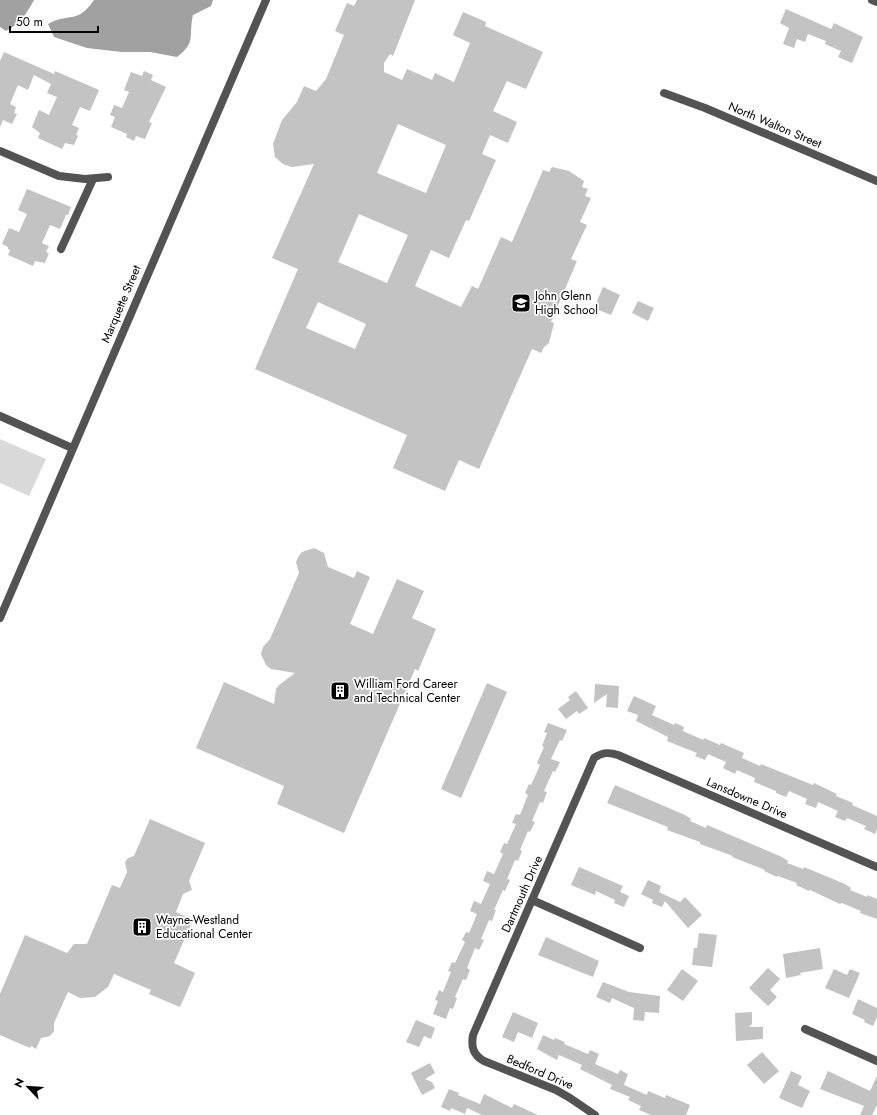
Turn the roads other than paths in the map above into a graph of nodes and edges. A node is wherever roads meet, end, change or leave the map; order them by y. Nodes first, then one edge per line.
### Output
1 (266, 0) edge
2 (872, 0) edge
3 (877, 2) edge
4 (664, 93) dead end
5 (0, 151) edge
6 (108, 178) dead end
7 (93, 179) junction
8 (877, 181) edge
9 (61, 249) dead end
10 (0, 416) edge
11 (72, 448) junction
12 (0, 618) edge
13 (606, 753) joint
14 (877, 867) edge
15 (532, 900) junction
16 (640, 948) dead end
17 (805, 1029) dead end
18 (475, 1053) joint
19 (877, 1061) edge
20 (595, 1115) edge

1 - 11 street, Marquette Street
2 - 3 street
4 - 8 street, North Walton Street
5 - 7 street
6 - 7 street
7 - 9 street
10 - 11 street
11 - 12 street, Marquette Street
13 - 14 street, Lansdowne Drive
13 - 15 street, Dartmouth Drive
15 - 16 street
15 - 18 street, Dartmouth Drive
17 - 19 street
18 - 20 street, Bedford Drive

